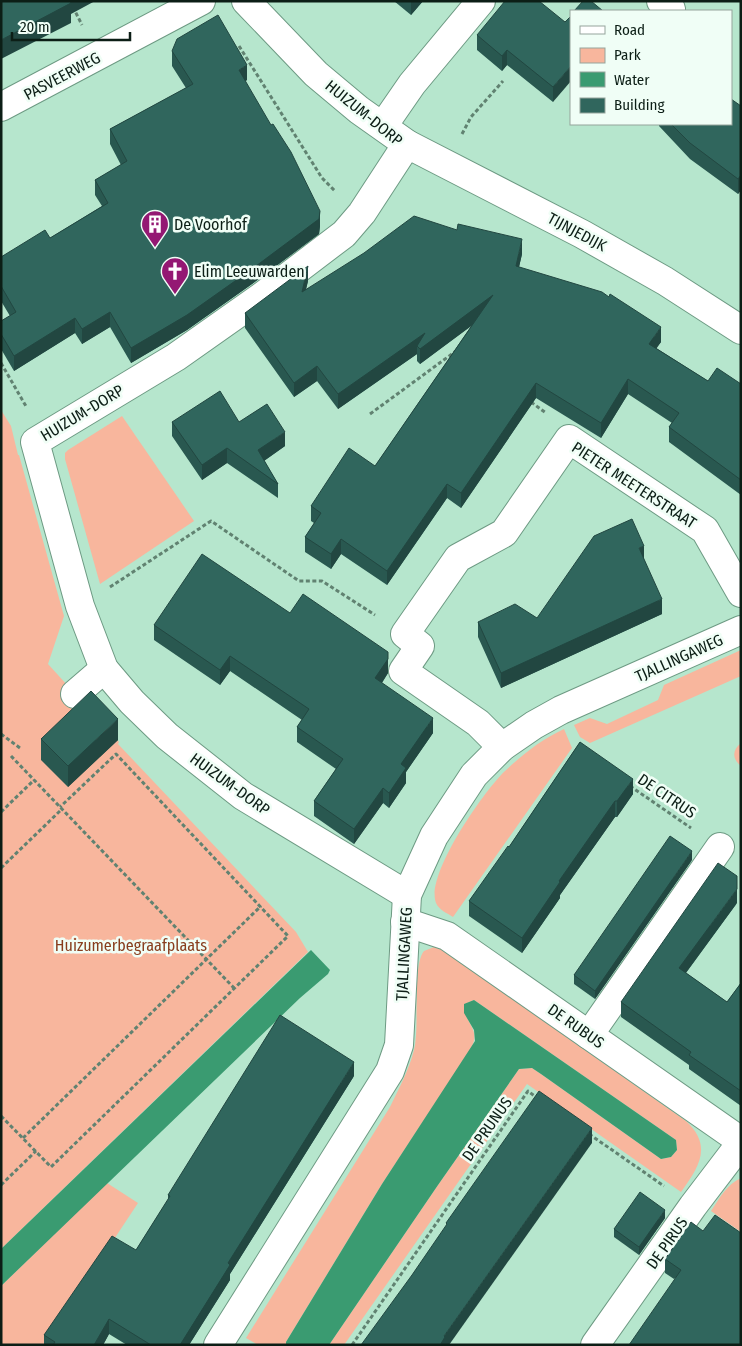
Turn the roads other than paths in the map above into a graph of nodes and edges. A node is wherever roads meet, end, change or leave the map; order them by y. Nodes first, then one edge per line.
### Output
1 (202, 1) edge
2 (246, 1) edge
3 (481, 1) edge
4 (1, 108) edge
5 (383, 126) junction
6 (407, 144) junction
7 (741, 330) edge
8 (741, 593) edge
9 (741, 630) edge
10 (104, 669) junction
11 (75, 694) dead end
12 (502, 747) junction
13 (720, 847) road end
14 (406, 908) junction
15 (589, 1034) junction
16 (741, 1142) edge
17 (598, 1344) edge
18 (218, 1345) edge

1 - 4 street, PASVEERWEG
2 - 5 street, HUIZUM-DORP
3 - 5 street
5 - 6 street, HUIZUM-DORP
6 - 7 street, TIJNJEDIJK
6 - 10 street, HUIZUM-DORP
8 - 12 street, PIETER MEETERSTRAAT
9 - 12 street, TJALLINGAWEG
10 - 11 street
10 - 14 street, HUIZUM-DORP
12 - 14 street, TJALLINGAWEG
13 - 15 street
14 - 15 street, DE RUBUS
14 - 18 street, TJALLINGAWEG
15 - 16 street, DE RUBUS
16 - 17 street, DE PIRUS

